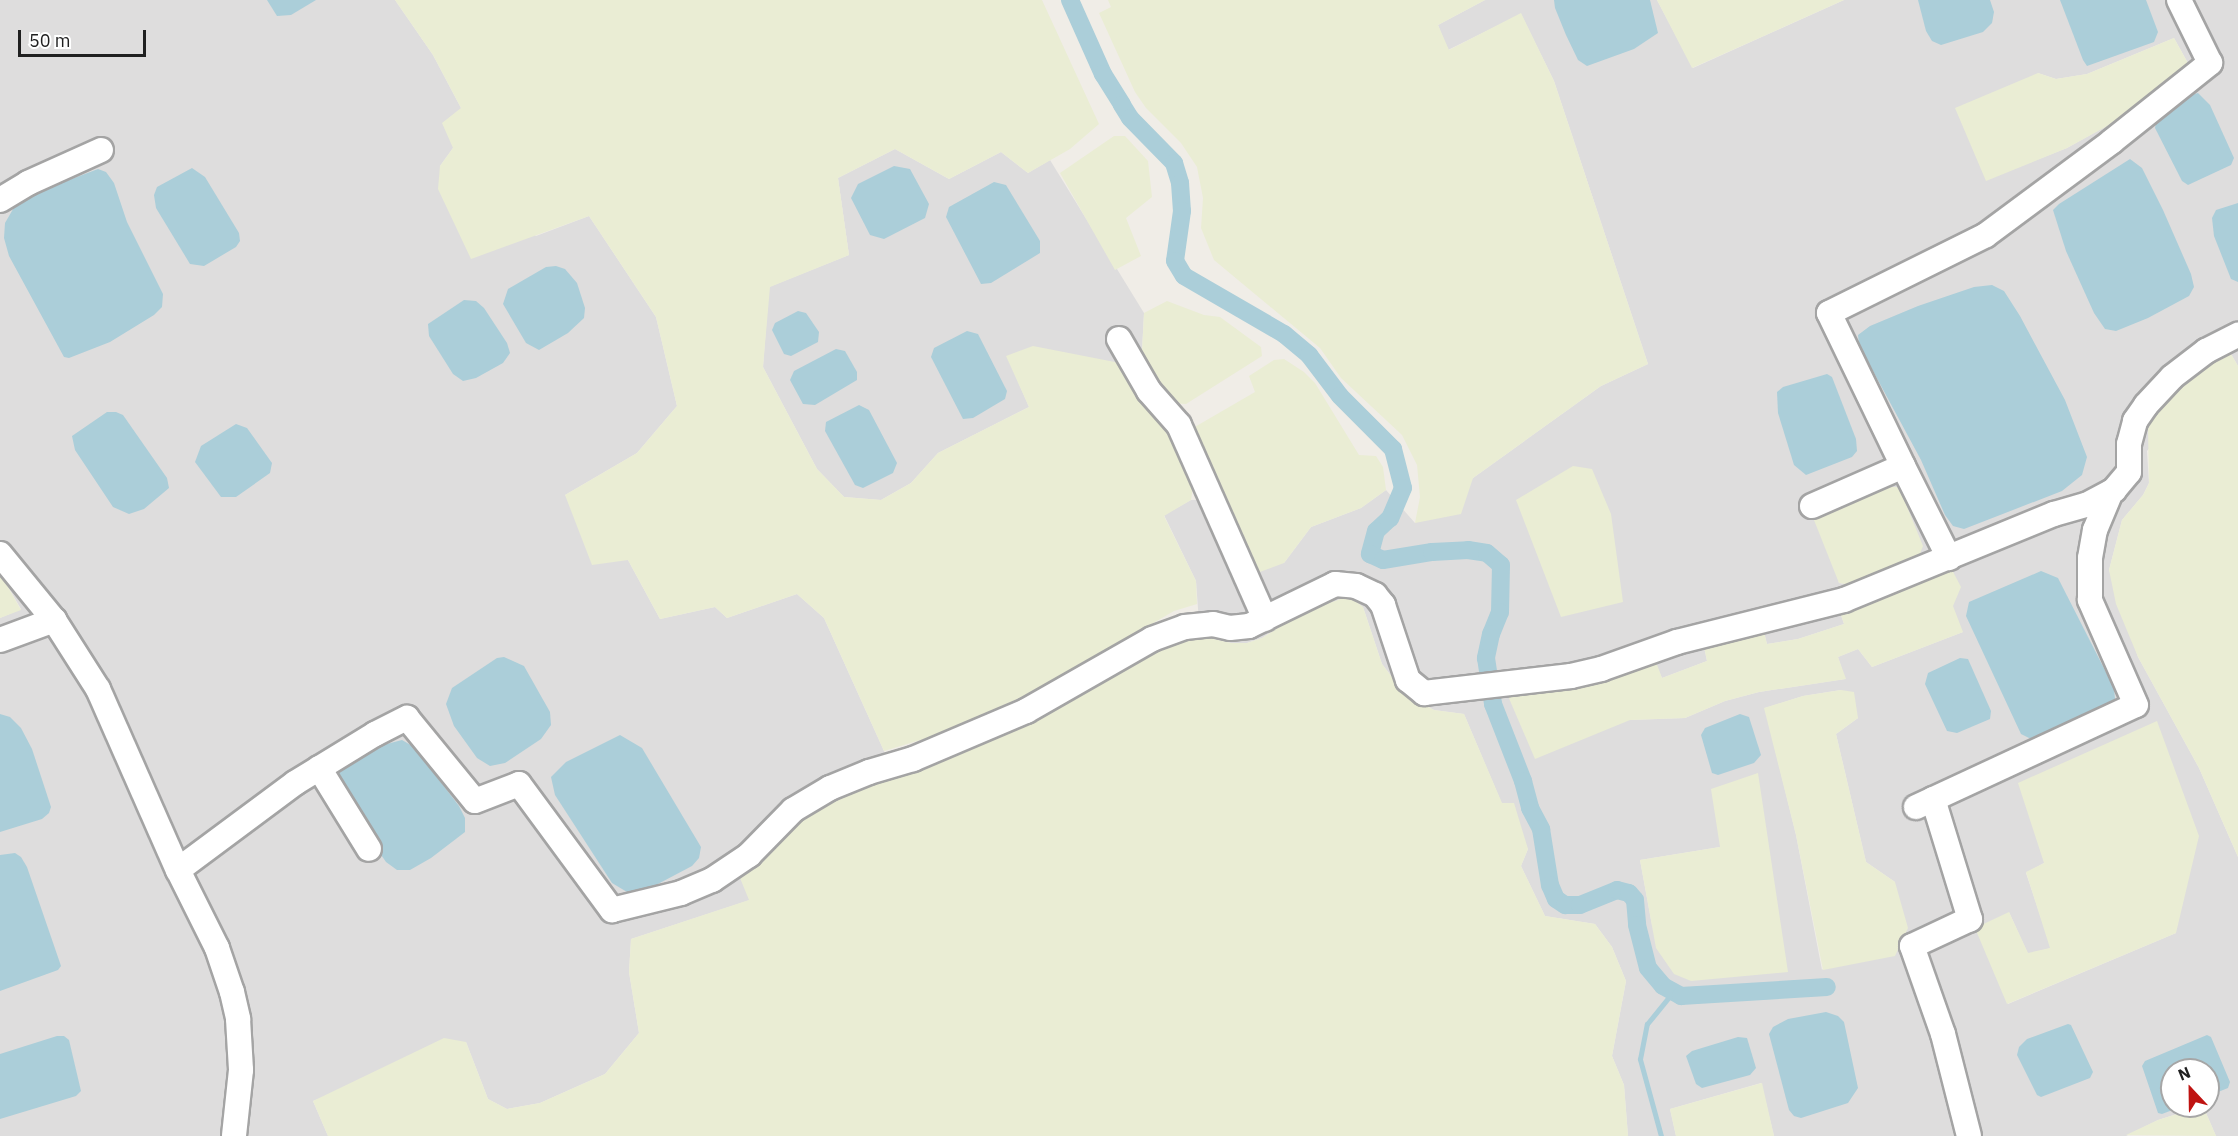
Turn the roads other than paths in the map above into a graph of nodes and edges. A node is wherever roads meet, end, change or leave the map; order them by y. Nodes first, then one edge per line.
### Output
1 (2179, 0) edge
2 (101, 150) dead end
3 (0, 200) edge
4 (2238, 335) edge
5 (1119, 339) dead end
6 (1903, 466) junction
7 (2111, 492) junction
8 (1812, 506) dead end
9 (0, 554) edge
10 (1949, 558) junction
11 (1265, 619) junction
12 (54, 620) junction
13 (0, 640) edge
14 (319, 768) junction
15 (369, 849) dead end
16 (178, 870) junction
17 (234, 1136) edge
18 (1970, 1136) edge

1 - 6 street
2 - 3 street
4 - 7 street
5 - 11 street
6 - 8 street
6 - 10 street
7 - 10 street
7 - 18 street
9 - 12 street
10 - 11 street
11 - 14 street
12 - 13 street
12 - 16 street
14 - 15 street
14 - 16 street
16 - 17 street

